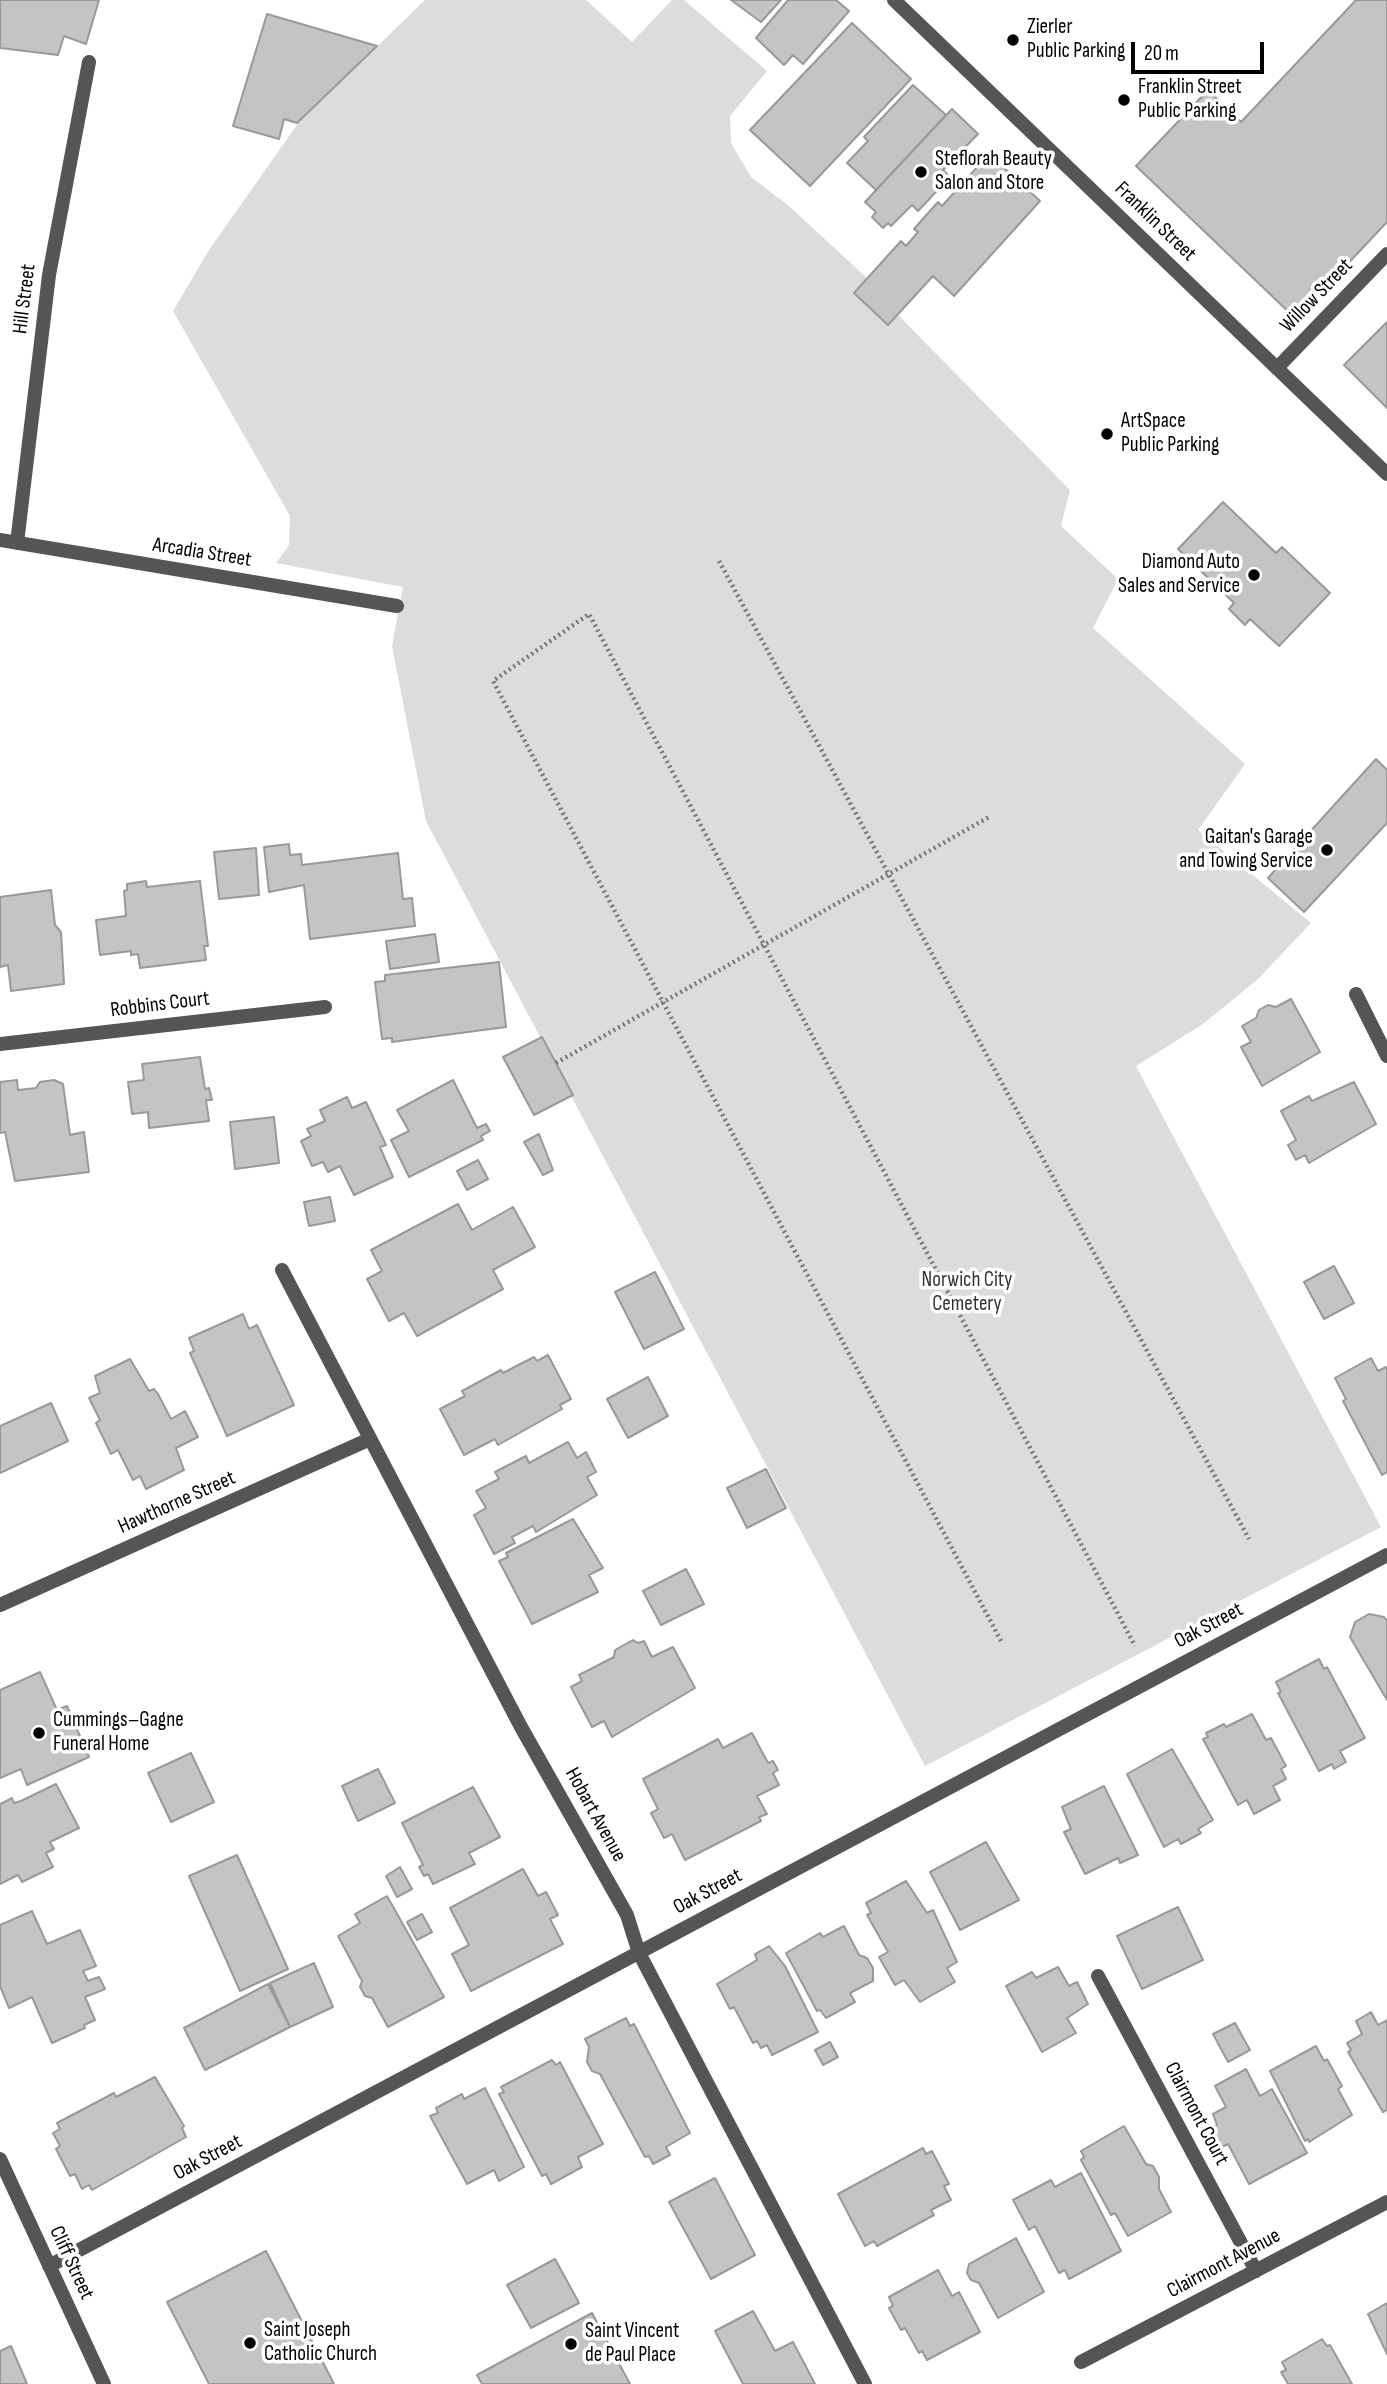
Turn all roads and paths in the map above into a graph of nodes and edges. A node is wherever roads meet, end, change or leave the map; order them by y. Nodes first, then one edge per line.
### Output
1 (894, 0) edge
2 (89, 62) dead end
3 (1387, 254) edge
4 (1277, 368) junction
5 (1387, 474) edge
6 (0, 540) edge
7 (17, 543) junction
8 (719, 561) dead end
9 (397, 606) dead end
10 (989, 817) dead end
11 (888, 874) junction
12 (764, 944) junction
13 (1356, 994) dead end
14 (664, 1002) junction
15 (325, 1007) dead end
16 (0, 1044) edge
17 (1387, 1056) edge
18 (556, 1063) dead end
19 (282, 1270) dead end
20 (370, 1438) junction
21 (1249, 1539) dead end
22 (1387, 1555) edge
23 (0, 1605) edge
24 (1001, 1641) dead end
25 (1135, 1646) dead end
26 (639, 1953) junction
27 (1098, 1976) dead end
28 (0, 2159) edge
29 (1387, 2202) edge
30 (49, 2266) junction
31 (1255, 2271) junction
32 (1081, 2362) dead end
33 (104, 2384) edge
34 (865, 2384) edge

1 - 4 street, Franklin Street
2 - 7 street, Hill Street
3 - 4 street, Willow Street
4 - 5 street, Franklin Street
6 - 7 street, Arcadia Street
7 - 9 street, Arcadia Street
8 - 11 path
10 - 11 path
11 - 12 path
11 - 21 path
12 - 14 path
12 - 14 path
12 - 25 path
13 - 17 street
14 - 18 path
14 - 24 path
15 - 16 street, Robbins Court
19 - 20 street, Hobart Avenue
20 - 23 street, Hawthorne Street
20 - 26 street, Hobart Avenue
22 - 26 street, Oak Street
26 - 30 street, Oak Street
26 - 34 street, Hobart Avenue
27 - 31 street, Clairmont Court
28 - 30 street, Cliff Street
29 - 31 street, Clairmont Avenue
30 - 33 street, Cliff Street
31 - 32 street, Clairmont Avenue

